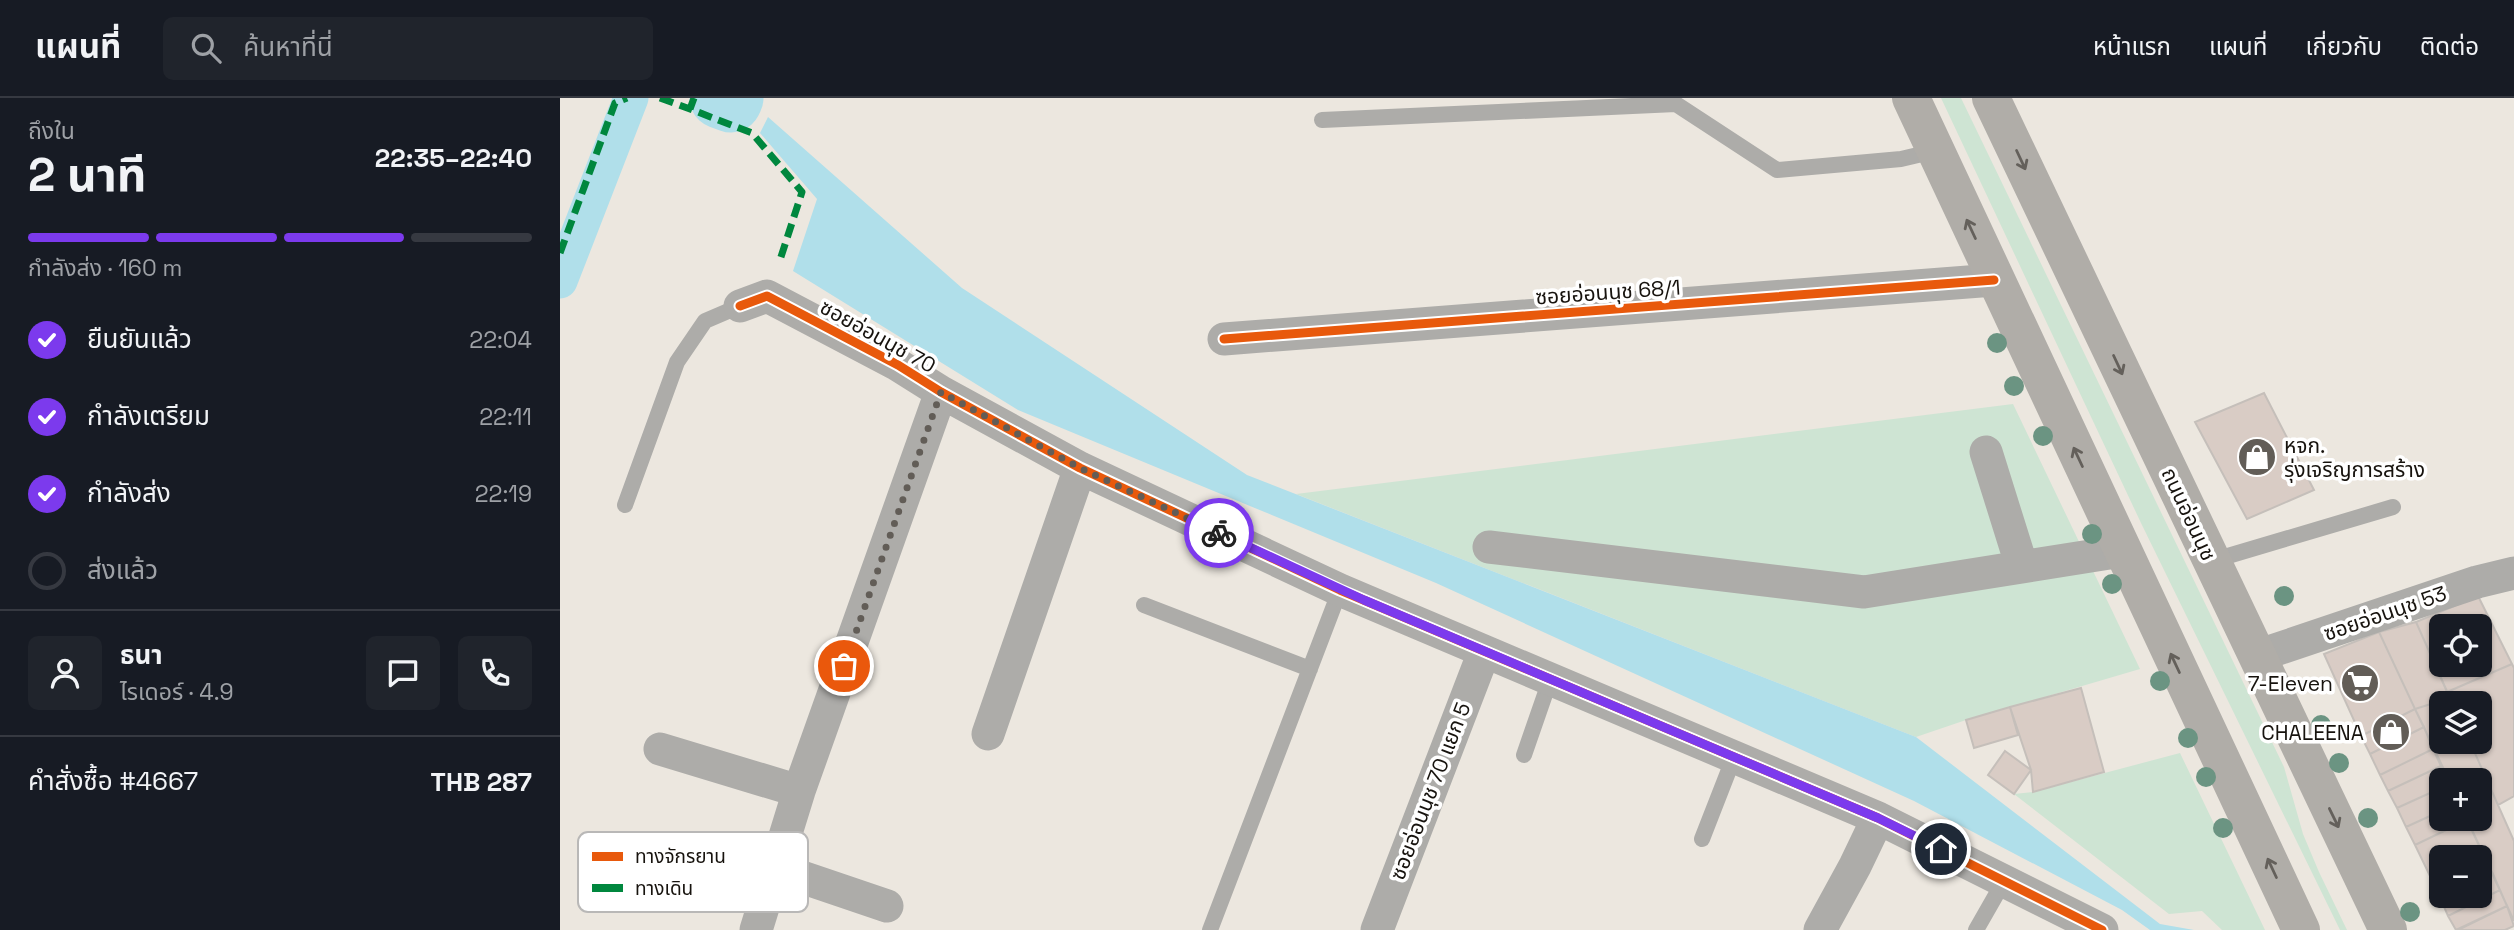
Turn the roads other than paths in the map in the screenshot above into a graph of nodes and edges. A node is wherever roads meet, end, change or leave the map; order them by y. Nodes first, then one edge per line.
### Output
1 (1911, 98) edge
2 (1992, 98) edge
3 (1322, 120) dead end
4 (1935, 151) junction
5 (1994, 280) junction
6 (740, 306) joint
7 (1224, 339) dead end
8 (941, 392) junction
9 (1986, 452) dead end
10 (1080, 468) junction
11 (625, 505) dead end
12 (2393, 507) dead end
13 (1489, 547) dead end
14 (2122, 551) junction
15 (2211, 561) junction
16 (2022, 567) junction
17 (2514, 573) edge
18 (1340, 590) junction
19 (1143, 605) dead end
20 (1484, 652) junction
21 (2257, 656) junction
22 (1310, 669) junction
23 (1550, 680) junction
24 (988, 734) dead end
25 (660, 749) dead end
26 (1524, 755) dead end
27 (1734, 757) junction
28 (799, 791) junction
29 (1878, 818) junction
30 (786, 832) edge
31 (1702, 839) dead end
32 (808, 879) edge
33 (2004, 881) junction
34 (887, 906) dead end
35 (762, 912) edge
36 (2097, 929) edge
37 (756, 930) edge
38 (1210, 930) edge
39 (1377, 930) edge
40 (1820, 930) edge
41 (1976, 930) edge
42 (2301, 930) edge
43 (2388, 930) edge

1 - 4 main road
2 -> 15 main road, ถนนอ่อนนุช
3 - 4 lane
5 -> 4 main road
5 - 7 street, ซอยอ่อนนุช 68/1
14 -> 5 main road
6 - 8 street, ซอยอ่อนนุช 70
6 - 11 lane
8 - 10 street, ซอยอ่อนนุช 70
8 - 28 street
9 - 16 street
10 - 18 street, ซอยอ่อนนุช 70
10 - 24 street
12 - 15 lane
13 - 16 street
14 - 16 street
42 -> 14 main road
15 - 21 main road, ถนนอ่อนนุช
17 - 21 street, ซอยอ่อนนุช 53
18 - 20 street, ซอยอ่อนนุช 70
18 - 22 lane
19 - 22 lane
20 - 23 street, ซอยอ่อนนุช 70
20 - 39 street, ซอยอ่อนนุช 70 แยก 5
21 -> 43 main road, ถนนอ่อนนุช
22 - 38 lane
23 - 26 lane
23 - 27 street, ซอยอ่อนนุช 70
25 - 28 street
27 - 29 street, ซอยอ่อนนุช 70
27 - 31 lane
28 - 30 street
29 - 33 street, ซอยอ่อนนุช 70
29 - 40 street
32 - 34 street
33 - 36 street, ซอยอ่อนนุช 70
33 - 41 lane
35 - 37 street

